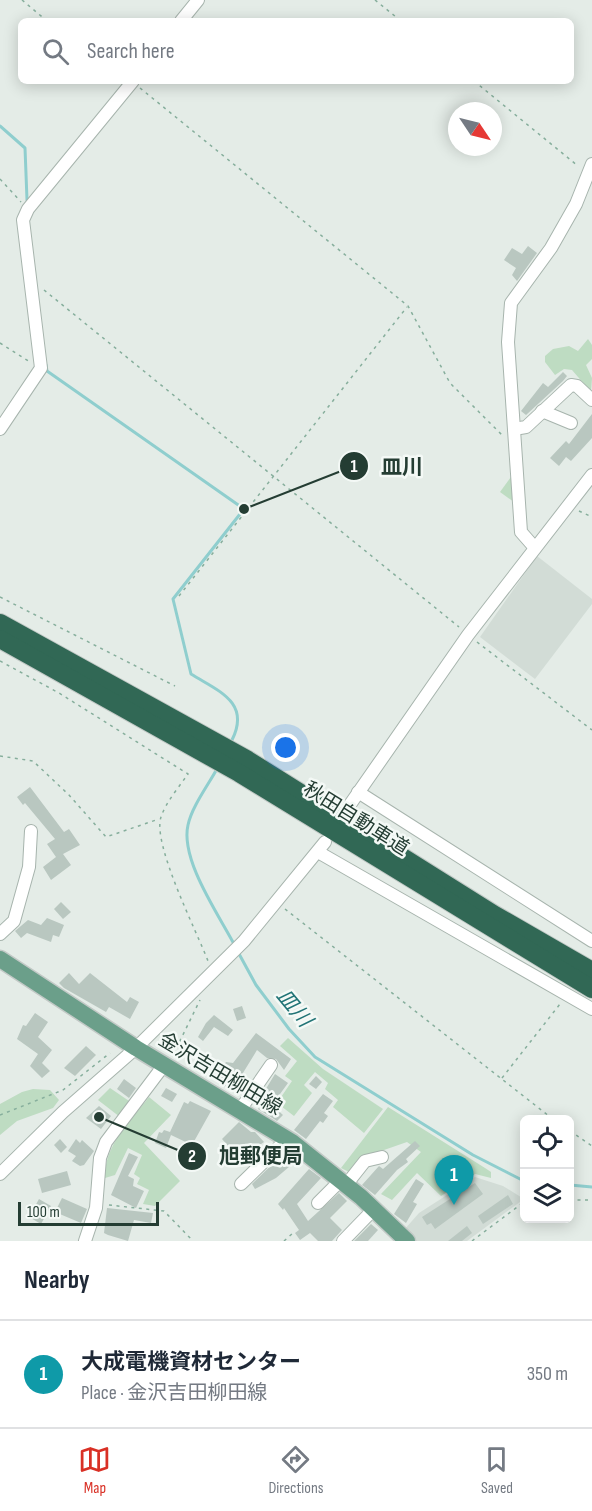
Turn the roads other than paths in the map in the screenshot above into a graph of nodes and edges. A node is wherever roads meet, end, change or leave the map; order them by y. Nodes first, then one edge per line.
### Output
1 (198, 0) edge
2 (183, 18) edge
3 (131, 84) edge
4 (590, 169) edge
5 (592, 400) edge
6 (542, 411) junction
7 (571, 423) dead end
8 (0, 429) edge
9 (514, 434) junction
10 (592, 475) edge
11 (535, 548) junction
12 (0, 623) edge
13 (0, 639) edge
14 (358, 792) junction
15 (349, 806) dead end
16 (31, 831) dead end
17 (0, 934) edge
18 (592, 941) edge
19 (0, 959) edge
20 (592, 971) edge
21 (592, 989) edge
22 (592, 1009) edge
23 (136, 1048) junction
24 (166, 1065) junction
25 (271, 1065) dead end
26 (240, 1110) junction
27 (287, 1139) junction
28 (382, 1157) dead end
29 (0, 1174) edge
30 (344, 1182) junction
31 (241, 1184) dead end
32 (318, 1203) dead end
33 (374, 1209) junction
34 (85, 1241) edge
35 (343, 1241) edge
36 (407, 1241) edge

1 - 2 street
3 - 8 street
4 - 9 street
5 - 6 street
6 - 7 street
6 - 9 street
9 - 11 street
10 - 11 street
11 - 14 street
12 - 20 highway, 秋田自動車道
13 - 21 highway, 秋田自動車道
14 - 15 street
14 - 18 street
16 - 17 street
19 - 23 main road, 金沢吉田柳田線
22 - 23 street
23 - 24 main road, 金沢吉田柳田線
23 - 29 street
24 - 26 main road, 金沢吉田柳田線
24 - 34 street
25 - 26 street
26 - 27 main road, 金沢吉田柳田線
27 - 30 main road, 金沢吉田柳田線
27 - 31 street
28 - 30 street
30 - 32 street
30 - 33 main road, 金沢吉田柳田線
33 - 35 street
33 - 36 main road, 金沢吉田柳田線

